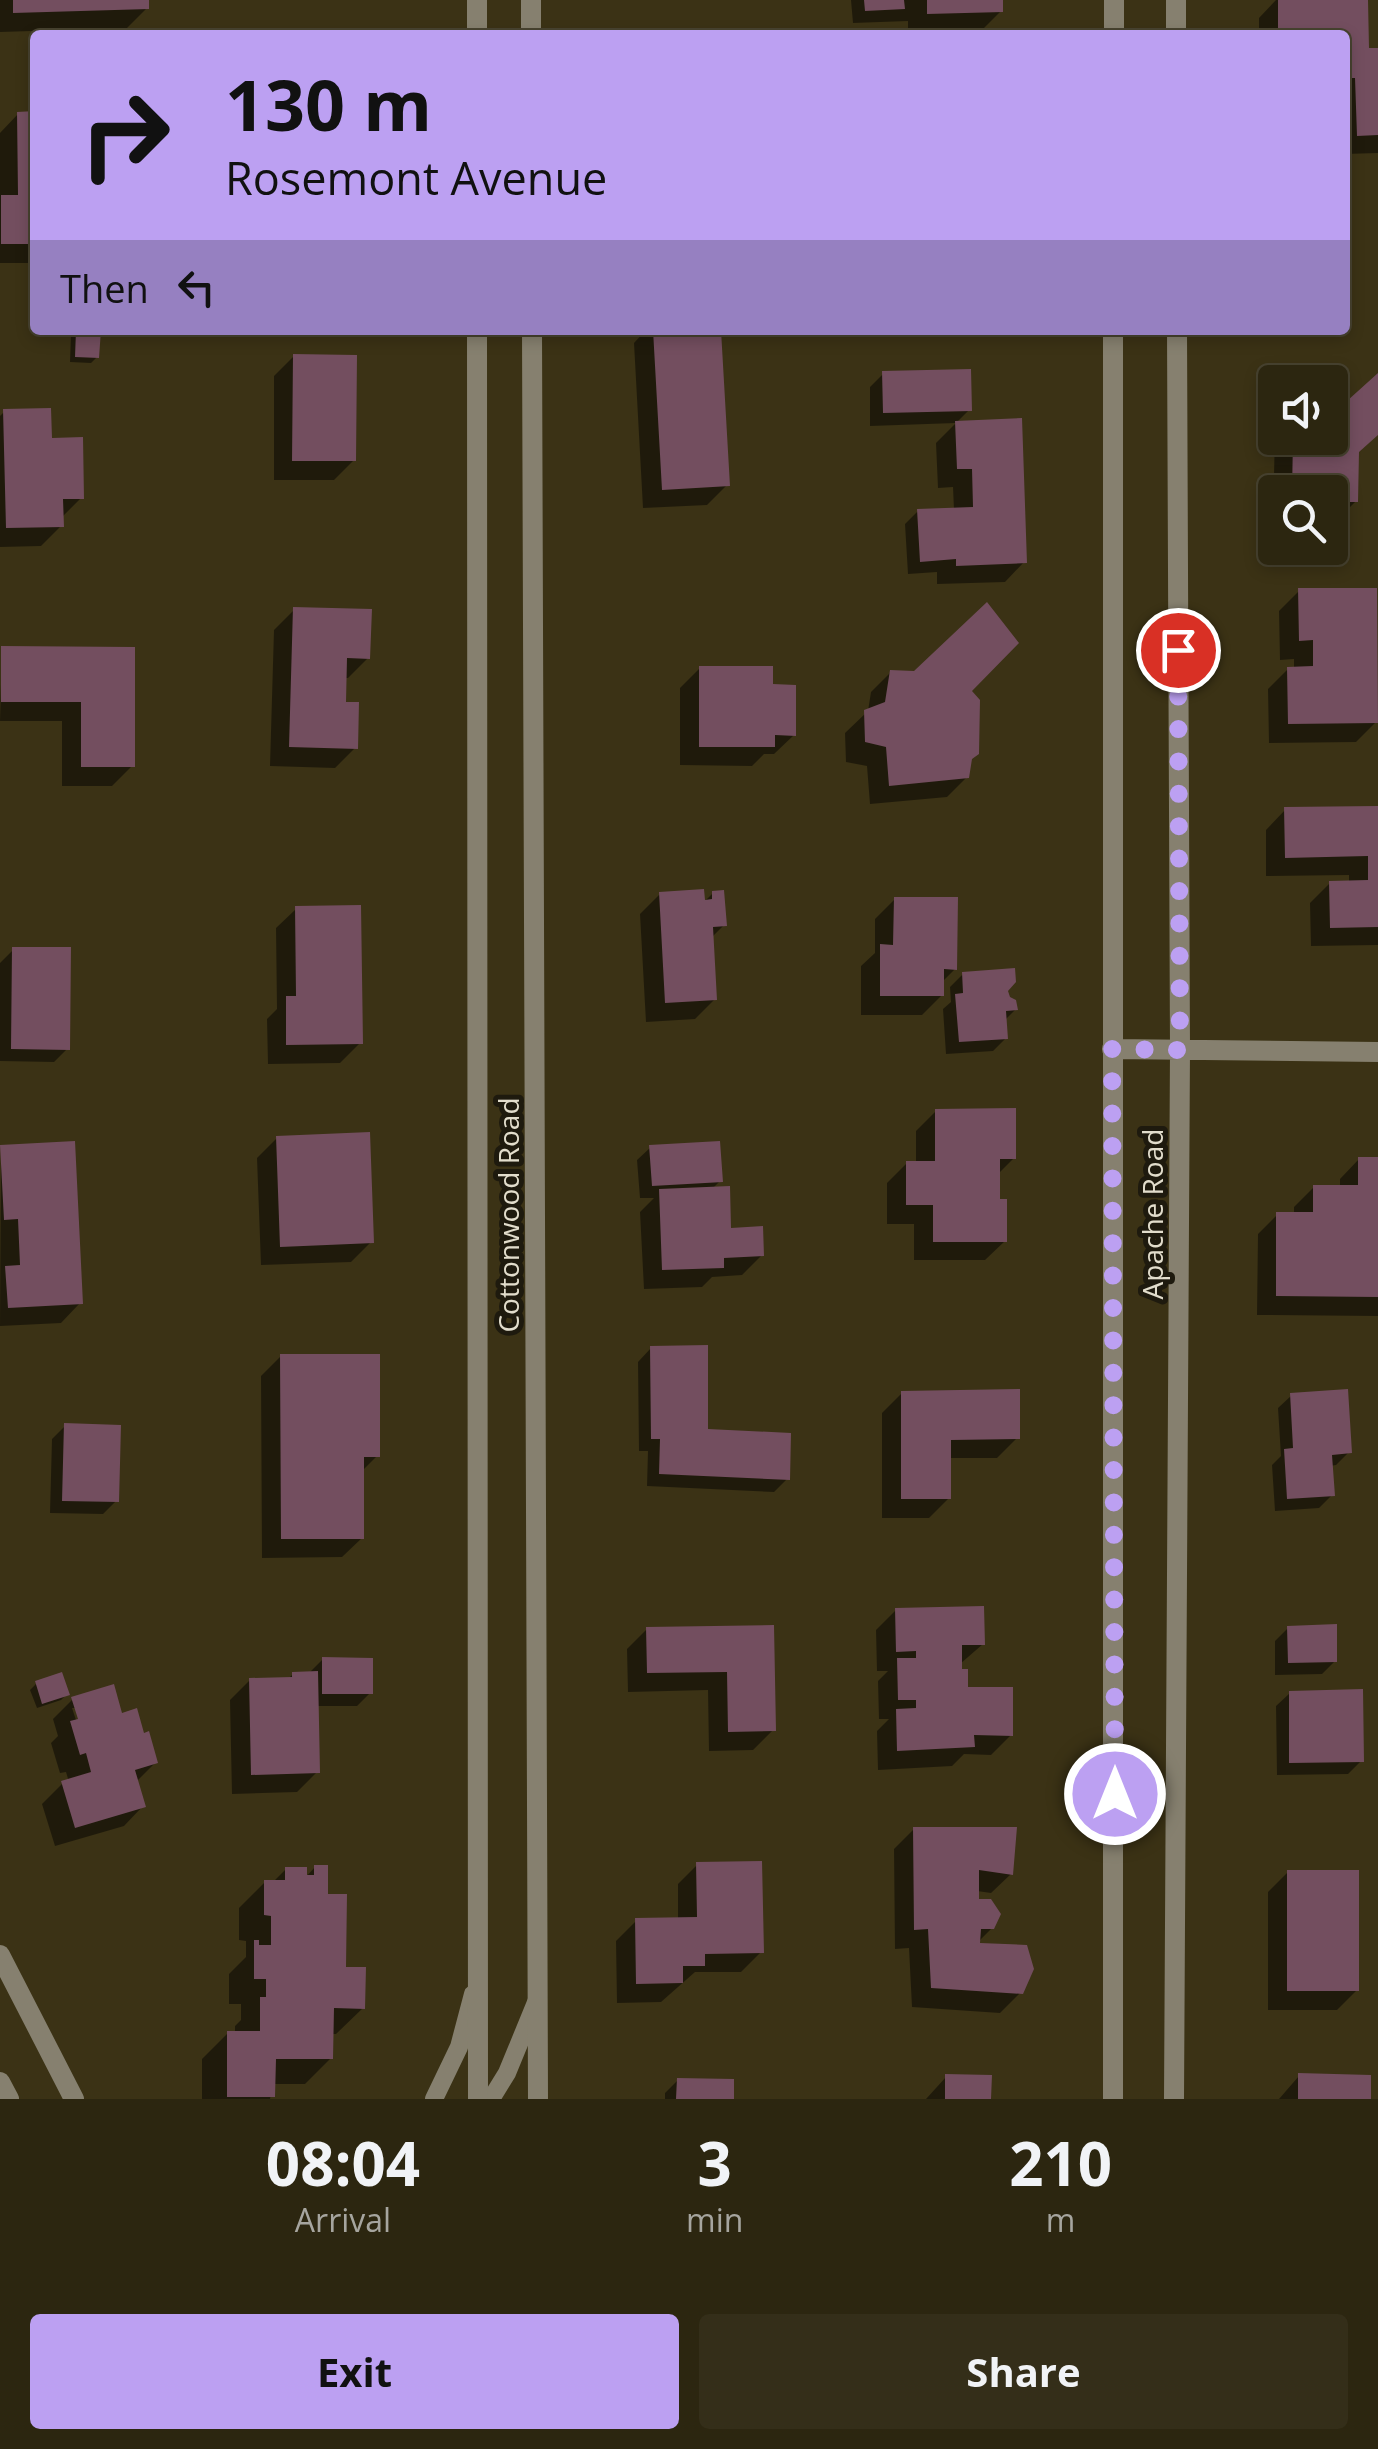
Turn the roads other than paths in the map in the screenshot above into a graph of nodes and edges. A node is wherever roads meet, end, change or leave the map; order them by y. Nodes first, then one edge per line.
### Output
1 (477, 0) edge
2 (531, 0) edge
3 (1114, 0) edge
4 (1176, 0) edge
5 (477, 30) edge
6 (531, 30) edge
7 (1114, 30) edge
8 (1176, 30) edge
9 (477, 335) edge
10 (532, 335) edge
11 (1113, 335) edge
12 (1177, 335) edge
13 (1112, 1049) junction
14 (1180, 1050) junction
15 (1378, 1052) edge
16 (0, 1955) edge
17 (478, 1974) junction
18 (538, 1997) junction
19 (0, 2082) edge
20 (9, 2099) edge
21 (74, 2099) edge
22 (434, 2099) edge
23 (478, 2099) edge
24 (491, 2099) edge
25 (538, 2099) edge
26 (1113, 2099) edge
27 (1174, 2099) edge

1 - 5 street
2 - 6 street
3 - 7 street
4 - 8 street
9 - 17 street, Cottonwood Road
10 - 18 street, Cottonwood Road
11 - 13 street, Apache Road
12 - 14 street, Apache Road
13 - 14 street
13 - 26 street, Apache Road
14 - 15 street
14 - 27 street, Apache Road
16 - 21 street
17 - 22 lane
17 - 23 street, Cottonwood Road
18 - 24 lane
18 - 25 street, Cottonwood Road
19 - 20 street

